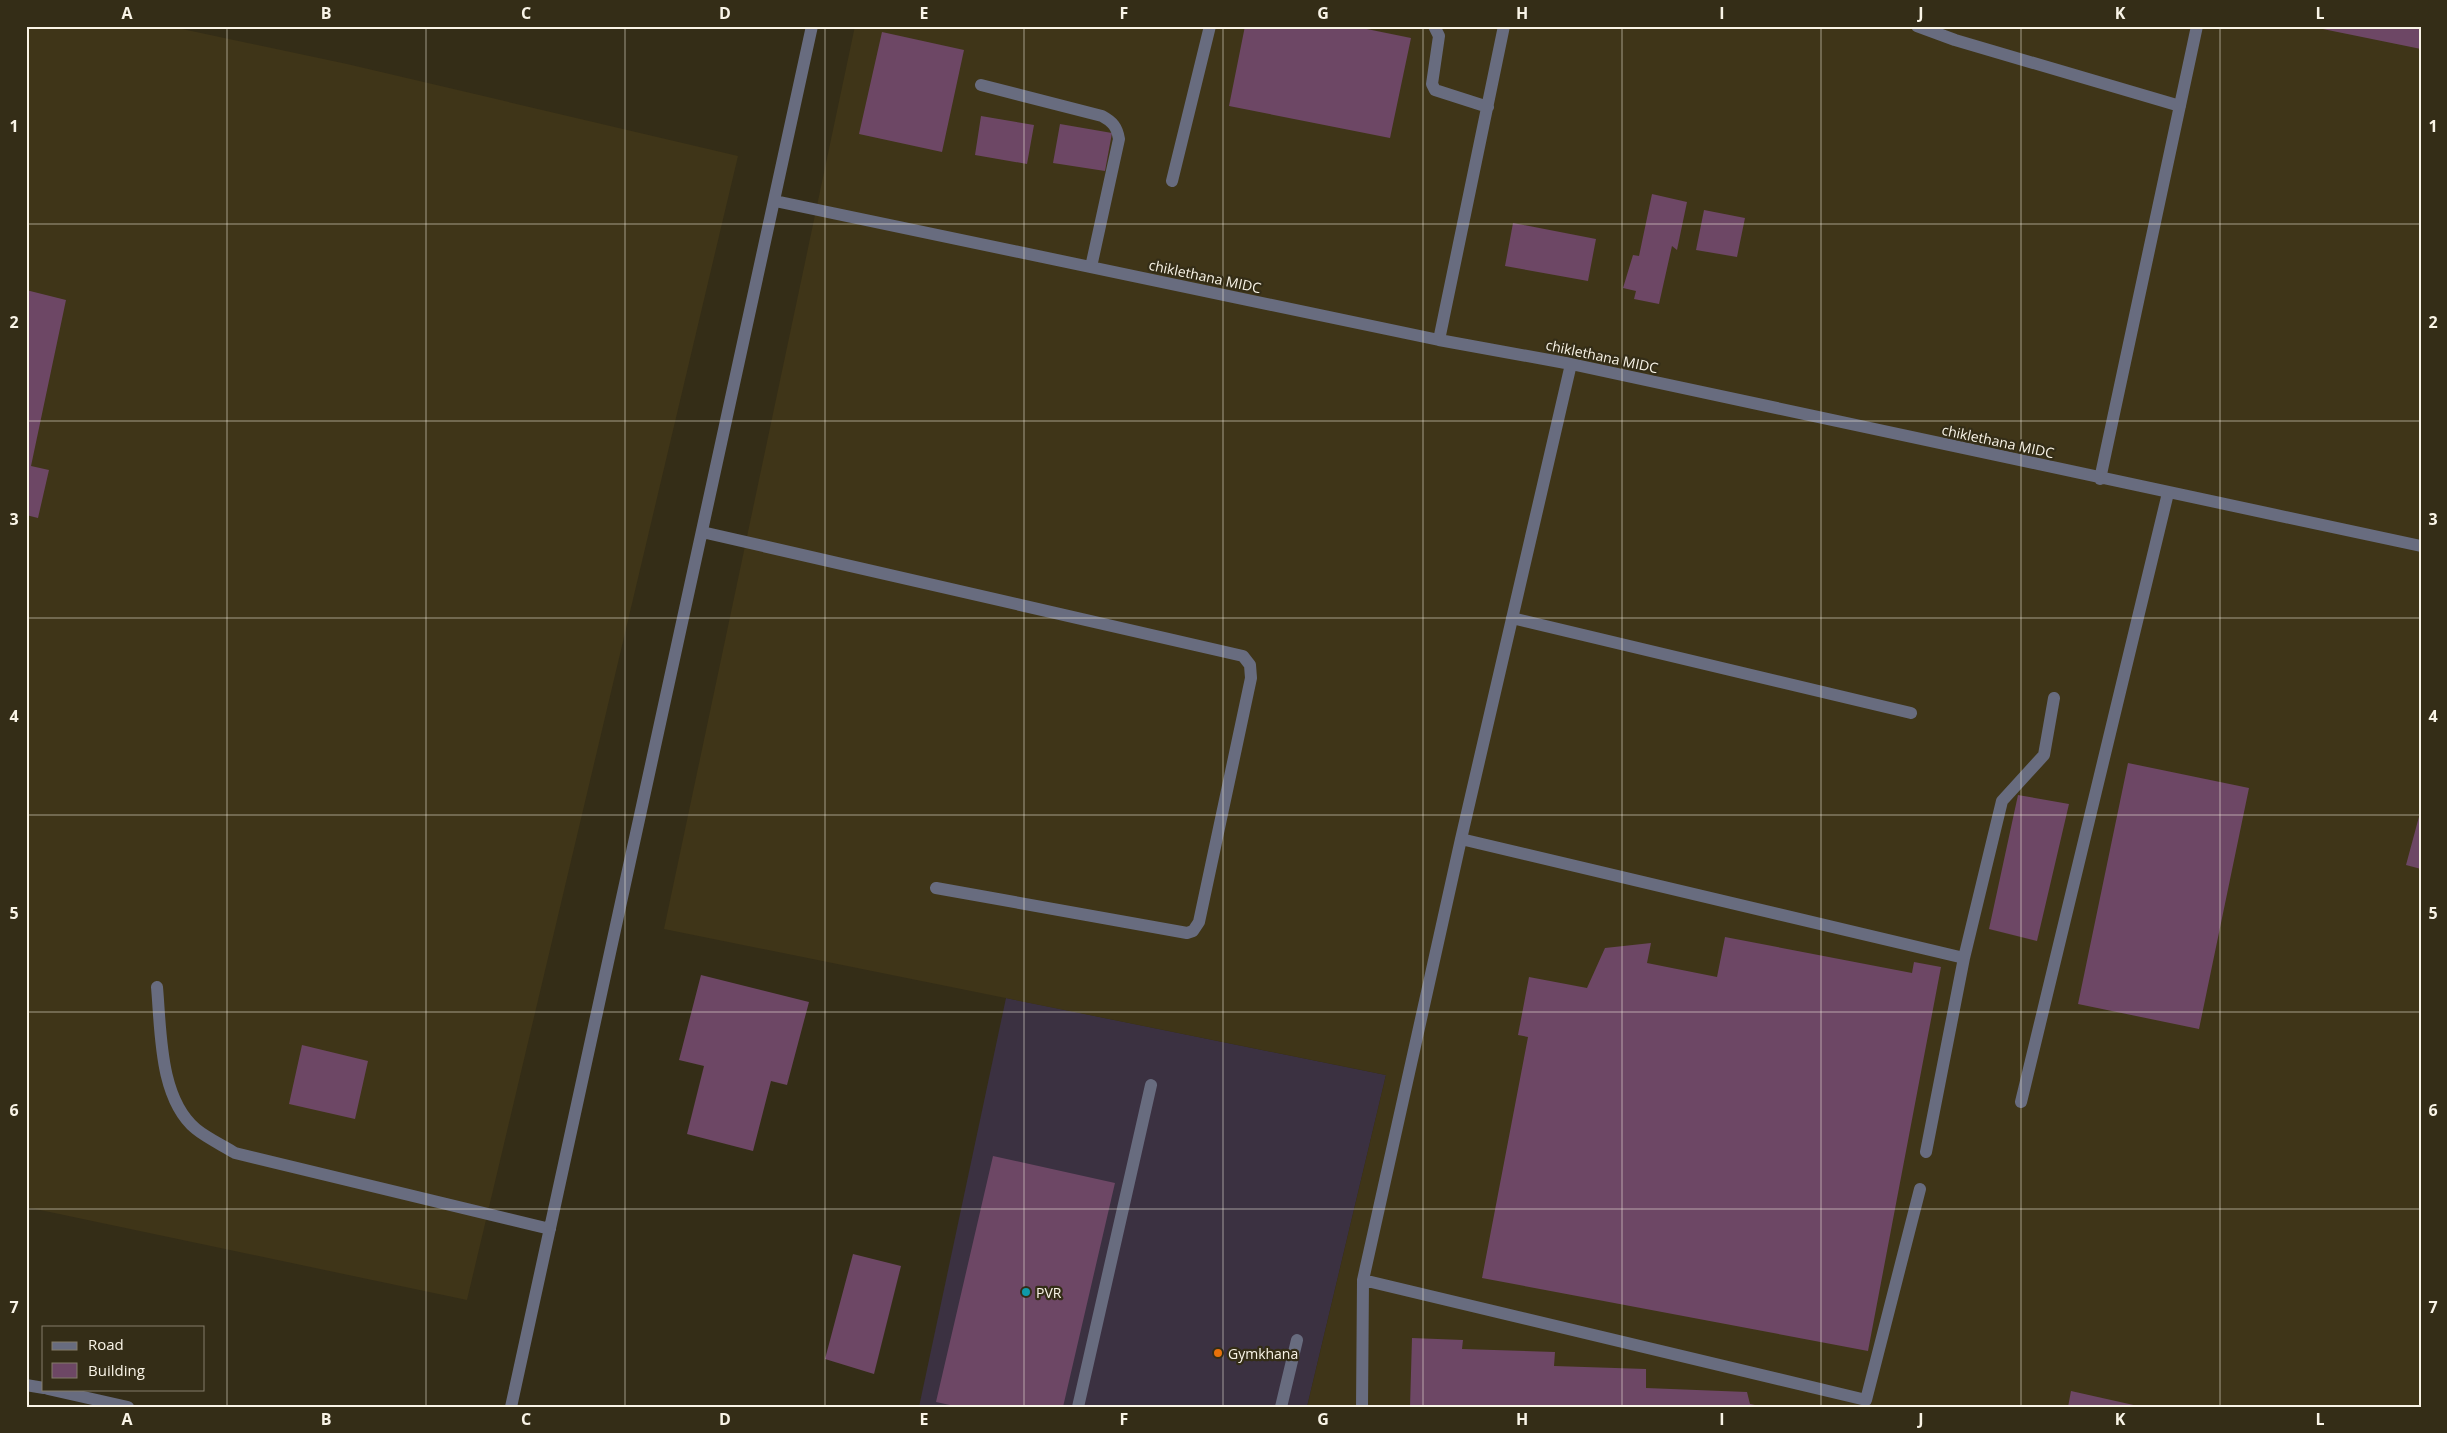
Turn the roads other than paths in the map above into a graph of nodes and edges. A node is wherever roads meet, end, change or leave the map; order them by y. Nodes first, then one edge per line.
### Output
1 (812, 26) edge
2 (1210, 26) edge
3 (1434, 26) edge
4 (1504, 26) edge
5 (1917, 26) edge
6 (2197, 26) edge
7 (981, 85) dead end
8 (2180, 106) junction
9 (1488, 108) junction
10 (1172, 181) dead end
11 (775, 201) junction
12 (1091, 267) junction
13 (1439, 340) junction
14 (1571, 364) junction
15 (2100, 479) junction
16 (2168, 493) junction
17 (702, 532) junction
18 (2421, 546) edge
19 (1512, 618) junction
20 (2054, 698) dead end
21 (1911, 713) dead end
22 (1461, 839) junction
23 (936, 888) dead end
24 (1964, 958) junction
25 (158, 987) dead end
26 (1151, 1085) dead end
27 (2020, 1102) dead end
28 (1926, 1152) dead end
29 (1920, 1189) dead end
30 (550, 1229) junction
31 (1363, 1280) junction
32 (1297, 1340) dead end
33 (26, 1386) edge
34 (42, 1388) edge
35 (52, 1390) edge
36 (1865, 1403) edge
37 (128, 1407) edge
38 (511, 1407) edge
39 (1078, 1407) edge
40 (1281, 1407) edge
41 (1362, 1407) edge

1 - 11 street
2 - 10 street
3 - 9 street
4 - 9 street
5 - 8 street
6 - 8 street
7 - 12 street
8 - 15 street
9 - 13 street
11 - 12 street, chiklethana MIDC
11 - 17 street
12 - 13 street, chiklethana MIDC
13 - 14 street, chiklethana MIDC
14 - 15 street, chiklethana MIDC
14 - 19 street
15 - 16 street, chiklethana MIDC
16 - 18 street, chiklethana MIDC
16 - 27 street
17 - 23 street
17 - 30 street
19 - 21 street
19 - 22 street
20 - 24 street
22 - 24 street
22 - 31 street
24 - 28 street
25 - 30 street
26 - 39 street
29 - 36 street
30 - 38 street
31 - 36 street
31 - 41 street
32 - 40 street
33 - 34 street
35 - 37 street

